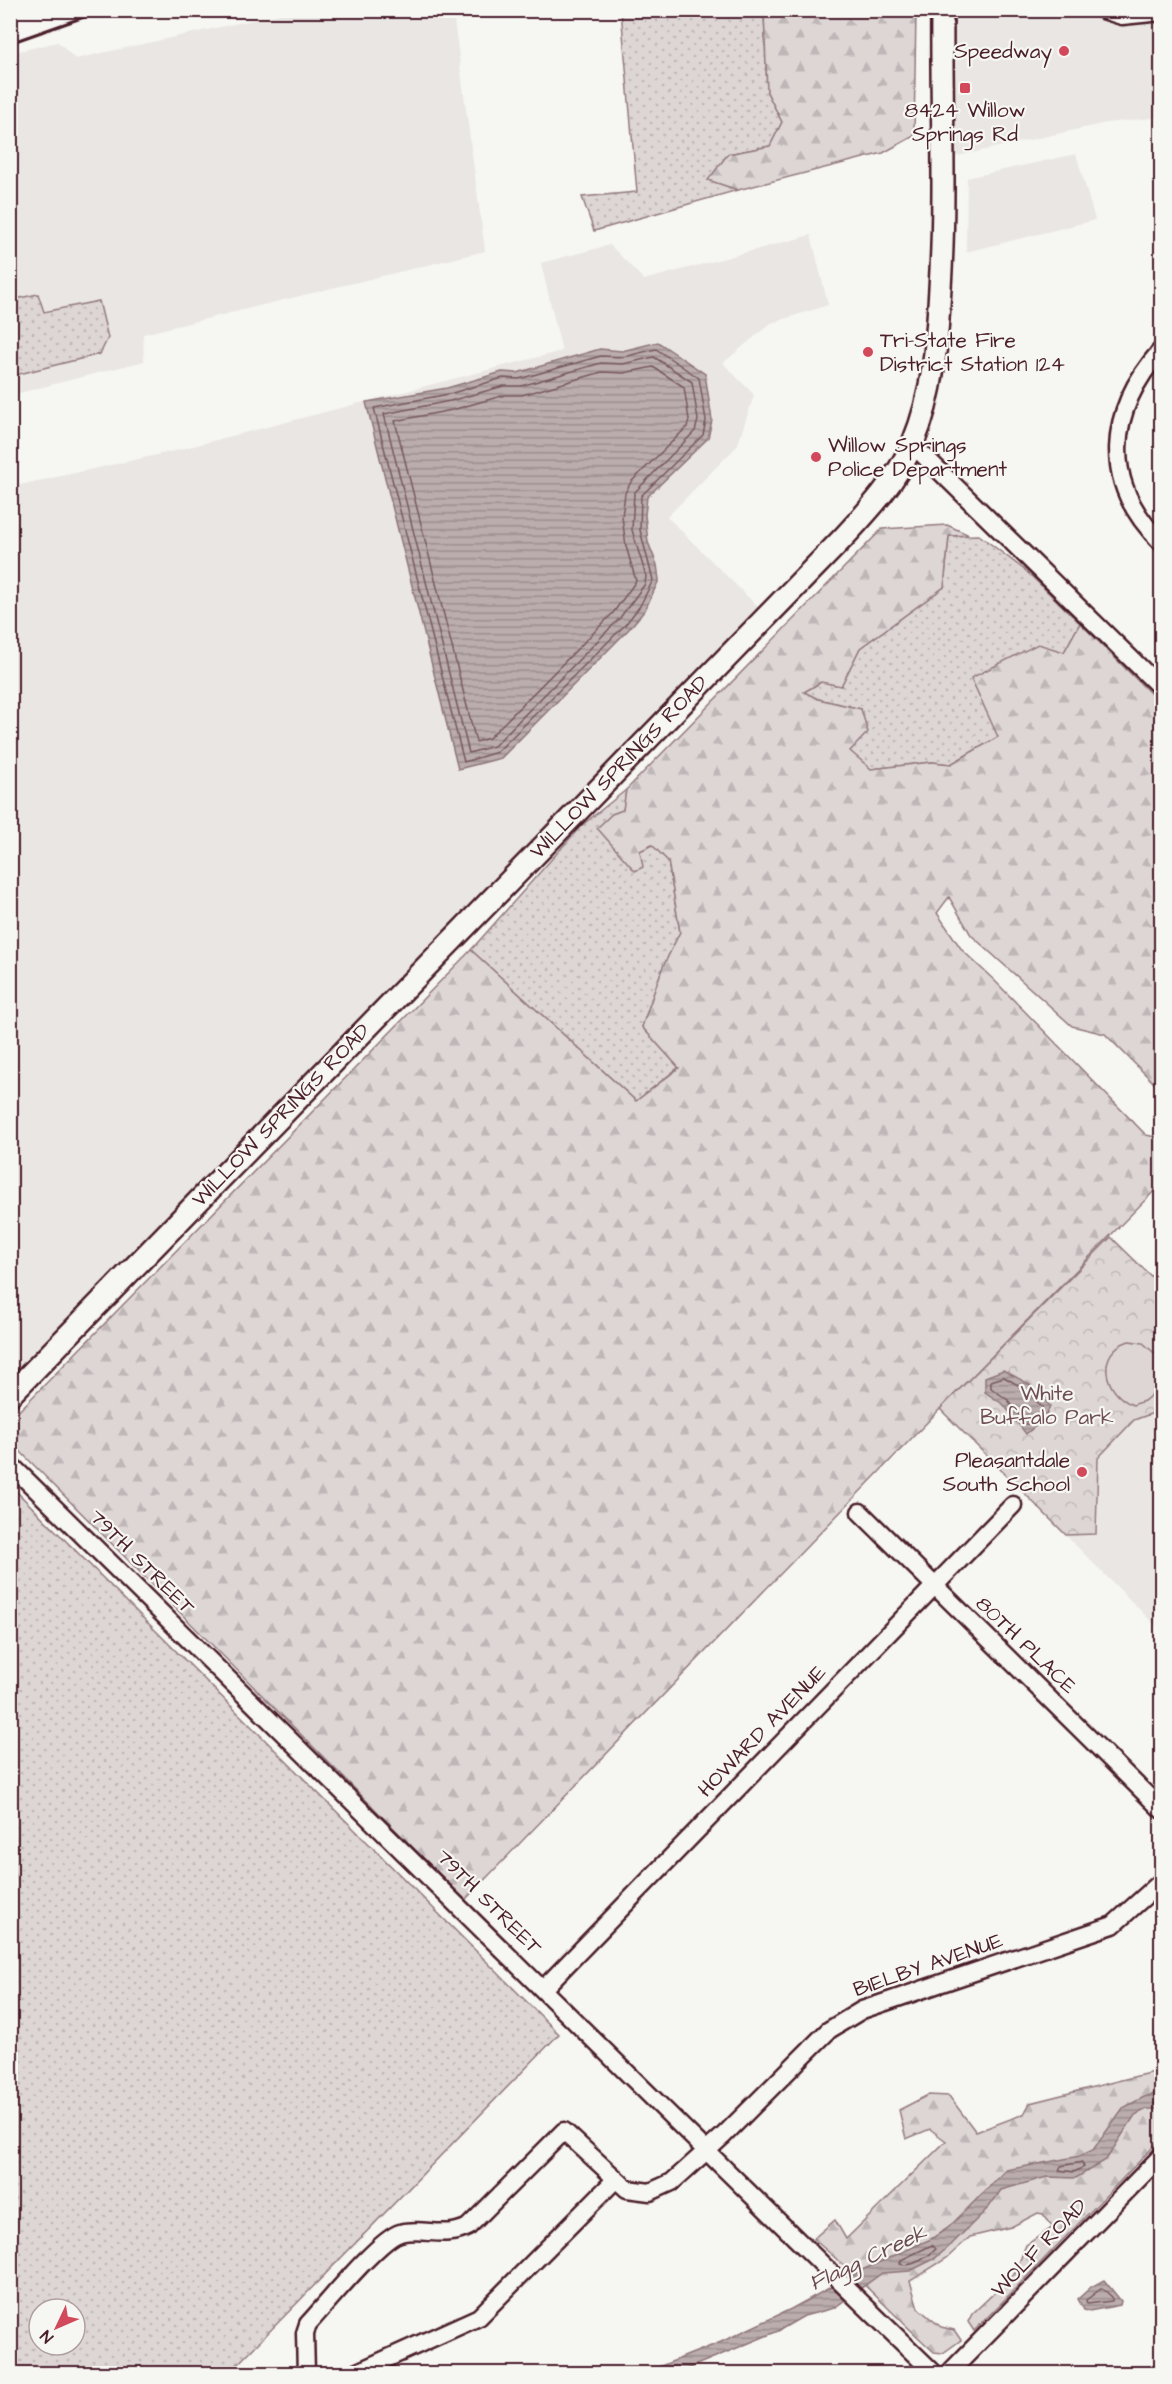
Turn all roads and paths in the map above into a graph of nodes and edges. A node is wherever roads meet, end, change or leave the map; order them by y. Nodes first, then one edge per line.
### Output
1 (942, 10) edge
2 (1103, 10) edge
3 (1161, 12) edge
4 (1161, 349) edge
5 (912, 444) junction
6 (1161, 543) edge
7 (1161, 689) edge
8 (10, 1395) edge
9 (10, 1464) edge
10 (1013, 1505) dead end
11 (860, 1512) dead end
12 (934, 1586) junction
13 (1161, 1810) edge
14 (1161, 1881) edge
15 (544, 1988) junction
16 (706, 2153) junction
17 (1161, 2155) edge
18 (615, 2180) junction
19 (306, 2373) edge
20 (353, 2373) edge
21 (935, 2373) edge
22 (948, 2373) edge

1 - 5 main road, WILLOW SPRINGS ROAD
2 - 3 street
4 - 6 street
5 - 7 street
5 - 8 main road, WILLOW SPRINGS ROAD
9 - 15 street, 79TH STREET
10 - 12 street, HOWARD AVENUE
11 - 12 street, 80TH PLACE
12 - 13 street, 80TH PLACE
12 - 15 street, HOWARD AVENUE
14 - 16 street, BIELBY AVENUE
15 - 16 street, 79TH STREET
16 - 18 street, BIELBY AVENUE
16 - 21 street, 79TH STREET
17 - 22 street, WOLF ROAD
18 - 19 street
18 - 20 street

